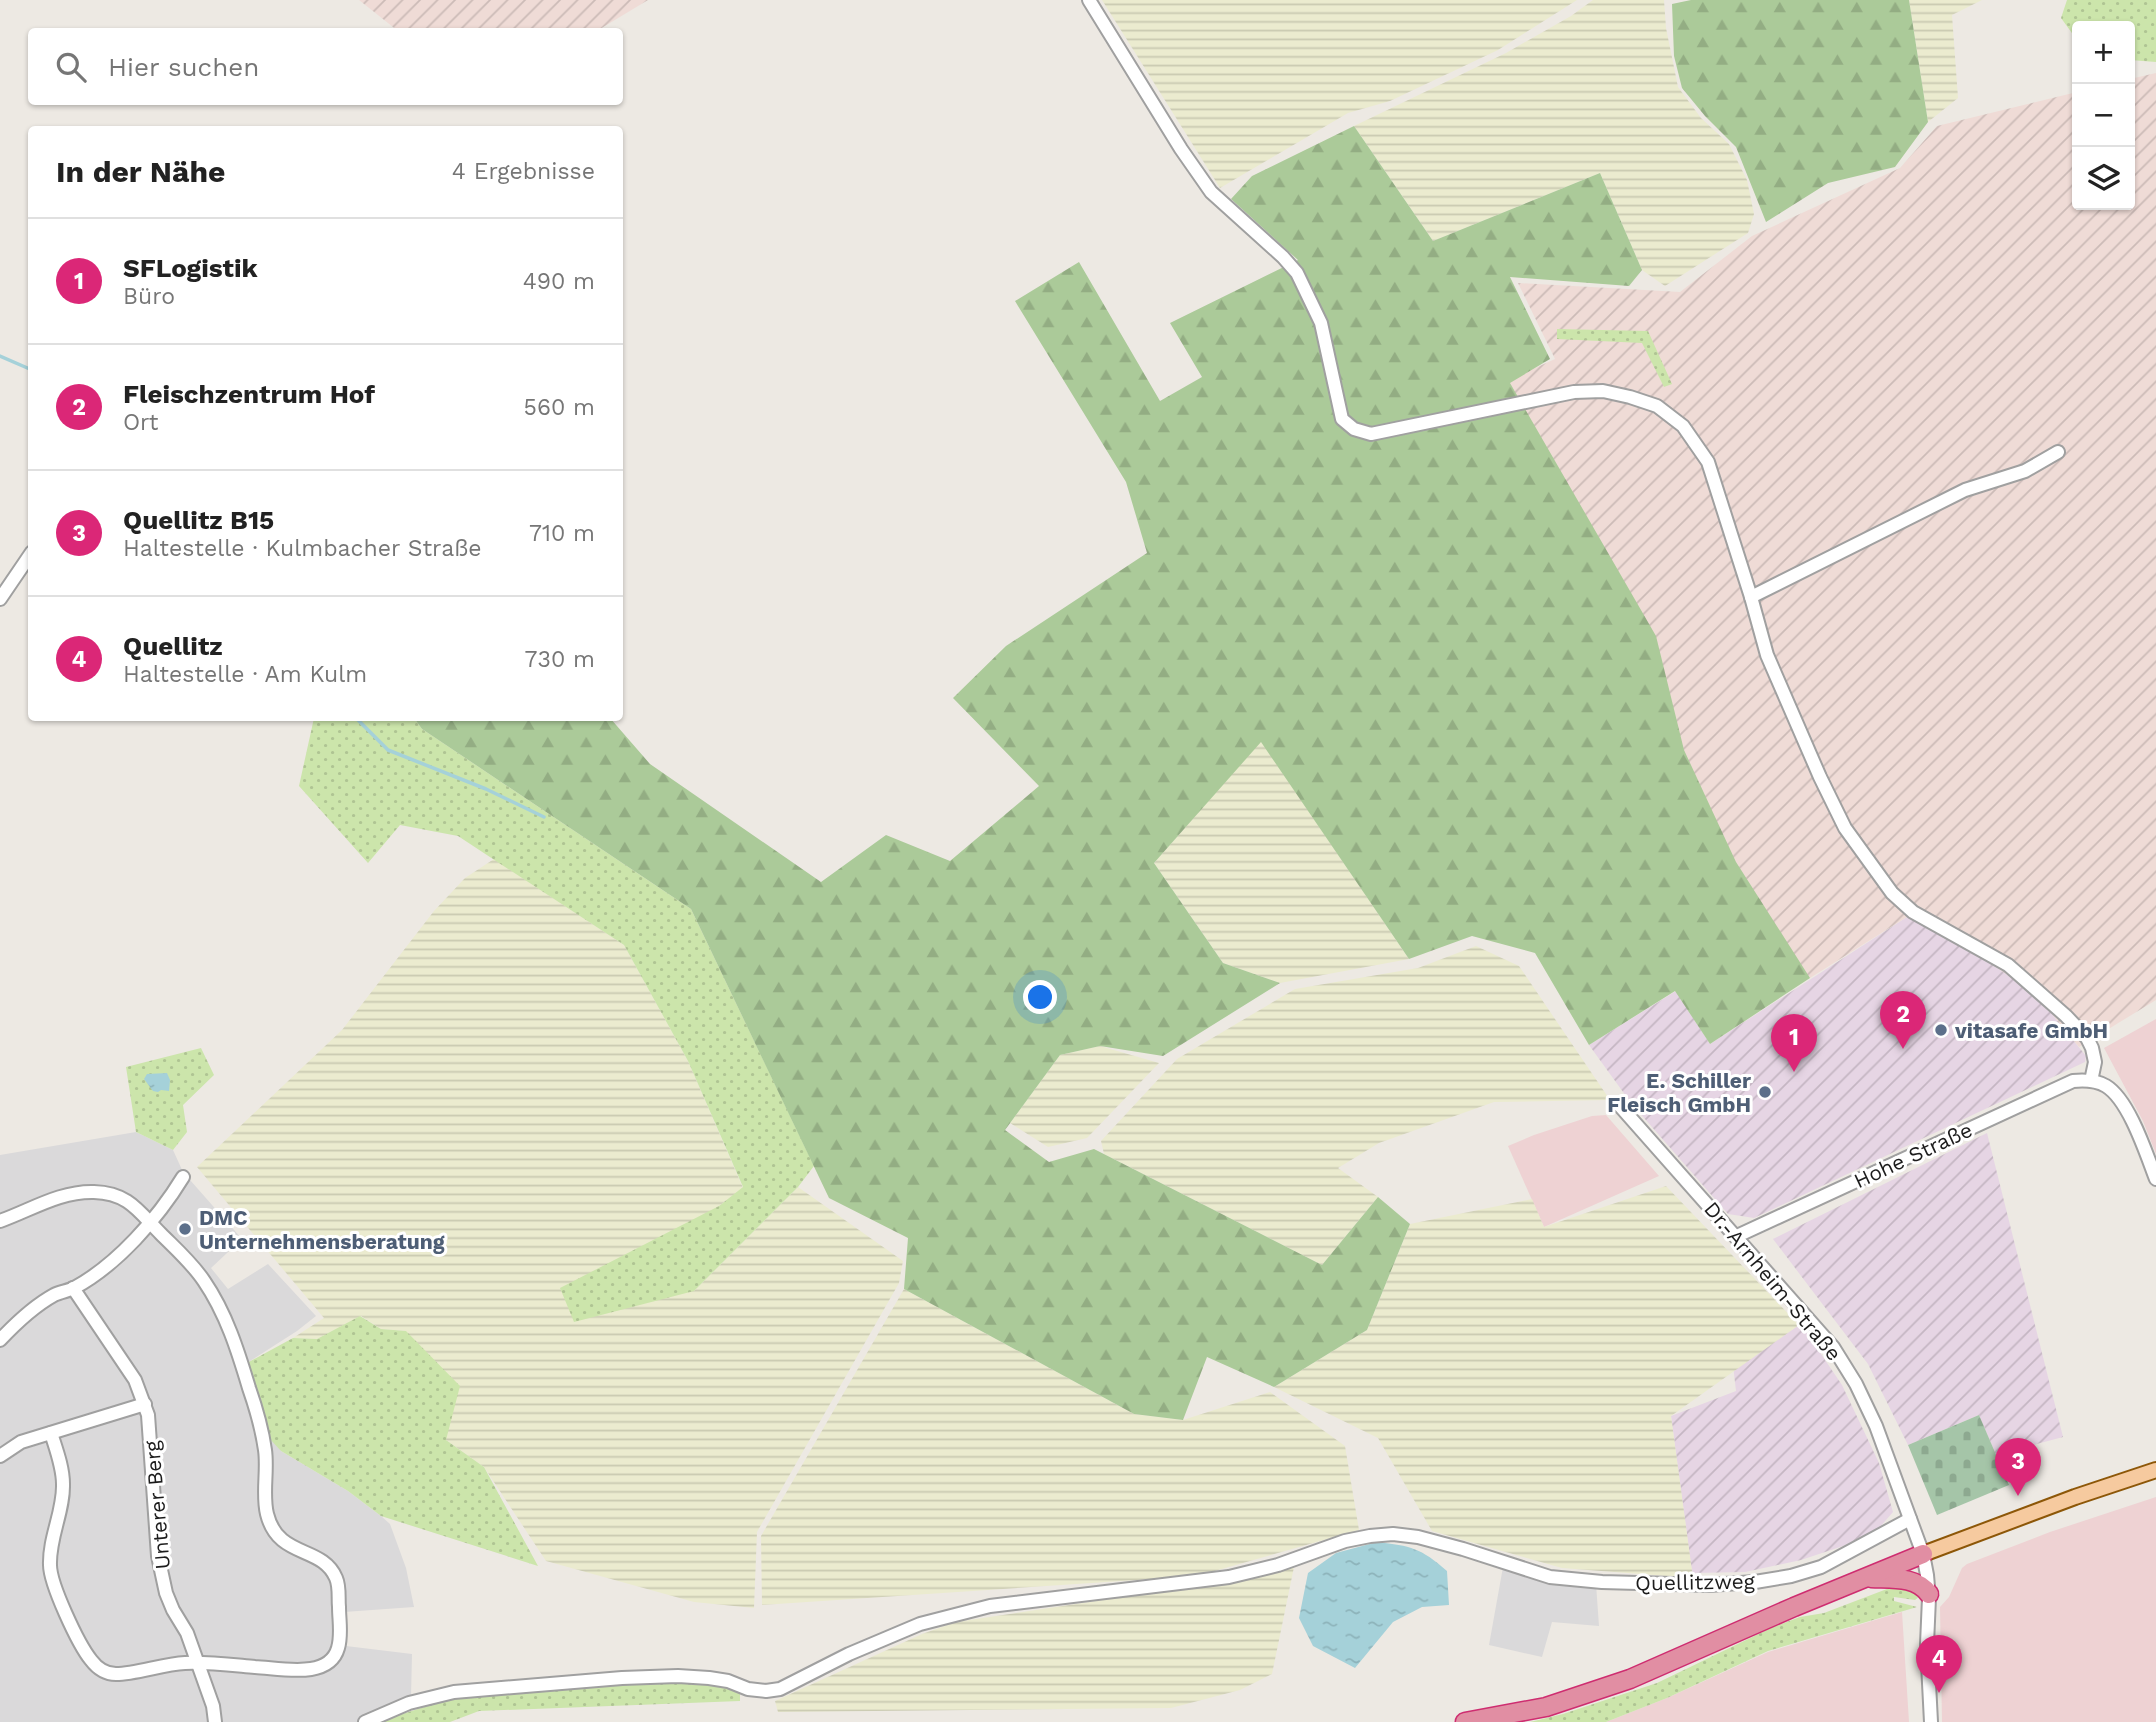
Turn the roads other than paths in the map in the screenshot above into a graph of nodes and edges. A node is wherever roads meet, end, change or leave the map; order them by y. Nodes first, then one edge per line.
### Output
1 (1088, 0) edge
2 (2058, 452) dead end
3 (28, 558) edge
4 (1751, 597) junction
5 (0, 598) edge
6 (2091, 1081) junction
7 (1620, 1106) dead end
8 (183, 1177) dead end
9 (2156, 1178) edge
10 (0, 1221) edge
11 (150, 1223) junction
12 (1737, 1236) junction
13 (73, 1288) junction
14 (0, 1340) edge
15 (145, 1404) junction
16 (51, 1433) junction
17 (0, 1456) edge
18 (2156, 1470) edge
19 (1910, 1519) junction
20 (1923, 1554) junction
21 (1864, 1577) junction
22 (1929, 1594) junction
23 (197, 1663) junction
24 (215, 1722) edge
25 (365, 1722) edge
26 (1465, 1722) edge
27 (1931, 1722) edge

1 - 4 street
2 - 4 street
3 - 5 street
4 - 6 street
6 - 9 street
6 - 12 street, Hohe Straße
7 - 12 street, Dr.-Arnheim-Straße
8 - 11 street
10 - 11 street
11 - 13 street
11 - 23 street
12 - 19 street, Dr.-Arnheim-Straße
13 - 14 street
13 - 15 street, Unterer Berg
15 - 16 street
15 - 23 street, Unterer Berg
16 - 17 street
16 - 23 street
18 - 20 main road
19 - 20 street, Dr.-Arnheim-Straße
19 - 25 street, Quellitzweg
20 - 21 highway
20 - 22 street, Dr.-Arnheim-Straße
21 - 22 highway
21 - 26 highway
22 - 27 street, Dr.-Arnheim-Straße
23 - 24 street, Unterer Berg

